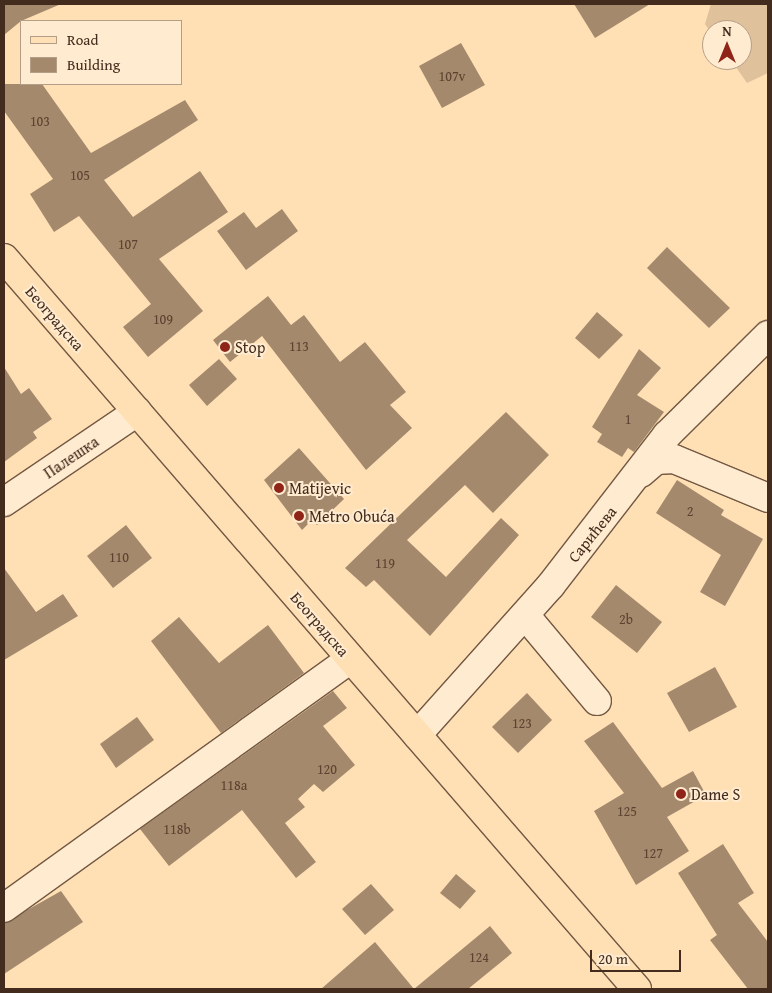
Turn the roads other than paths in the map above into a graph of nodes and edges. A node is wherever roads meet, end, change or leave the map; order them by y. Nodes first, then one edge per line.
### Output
1 (4, 258) edge
2 (768, 335) edge
3 (137, 412) junction
4 (638, 476) junction
5 (768, 498) edge
6 (4, 502) edge
7 (525, 615) junction
8 (350, 658) junction
9 (597, 701) dead end
10 (417, 735) junction
11 (4, 908) edge
12 (637, 989) edge

1 - 3 main road, Београдска
2 - 4 street, Сарићева
3 - 6 street, Палешка
3 - 8 main road, Београдска
4 - 5 street
4 - 7 street, Сарићева
7 - 9 street
7 - 10 street, Сарићева
8 - 10 main road, Београдска
8 - 11 street
10 - 12 main road, Београдска

